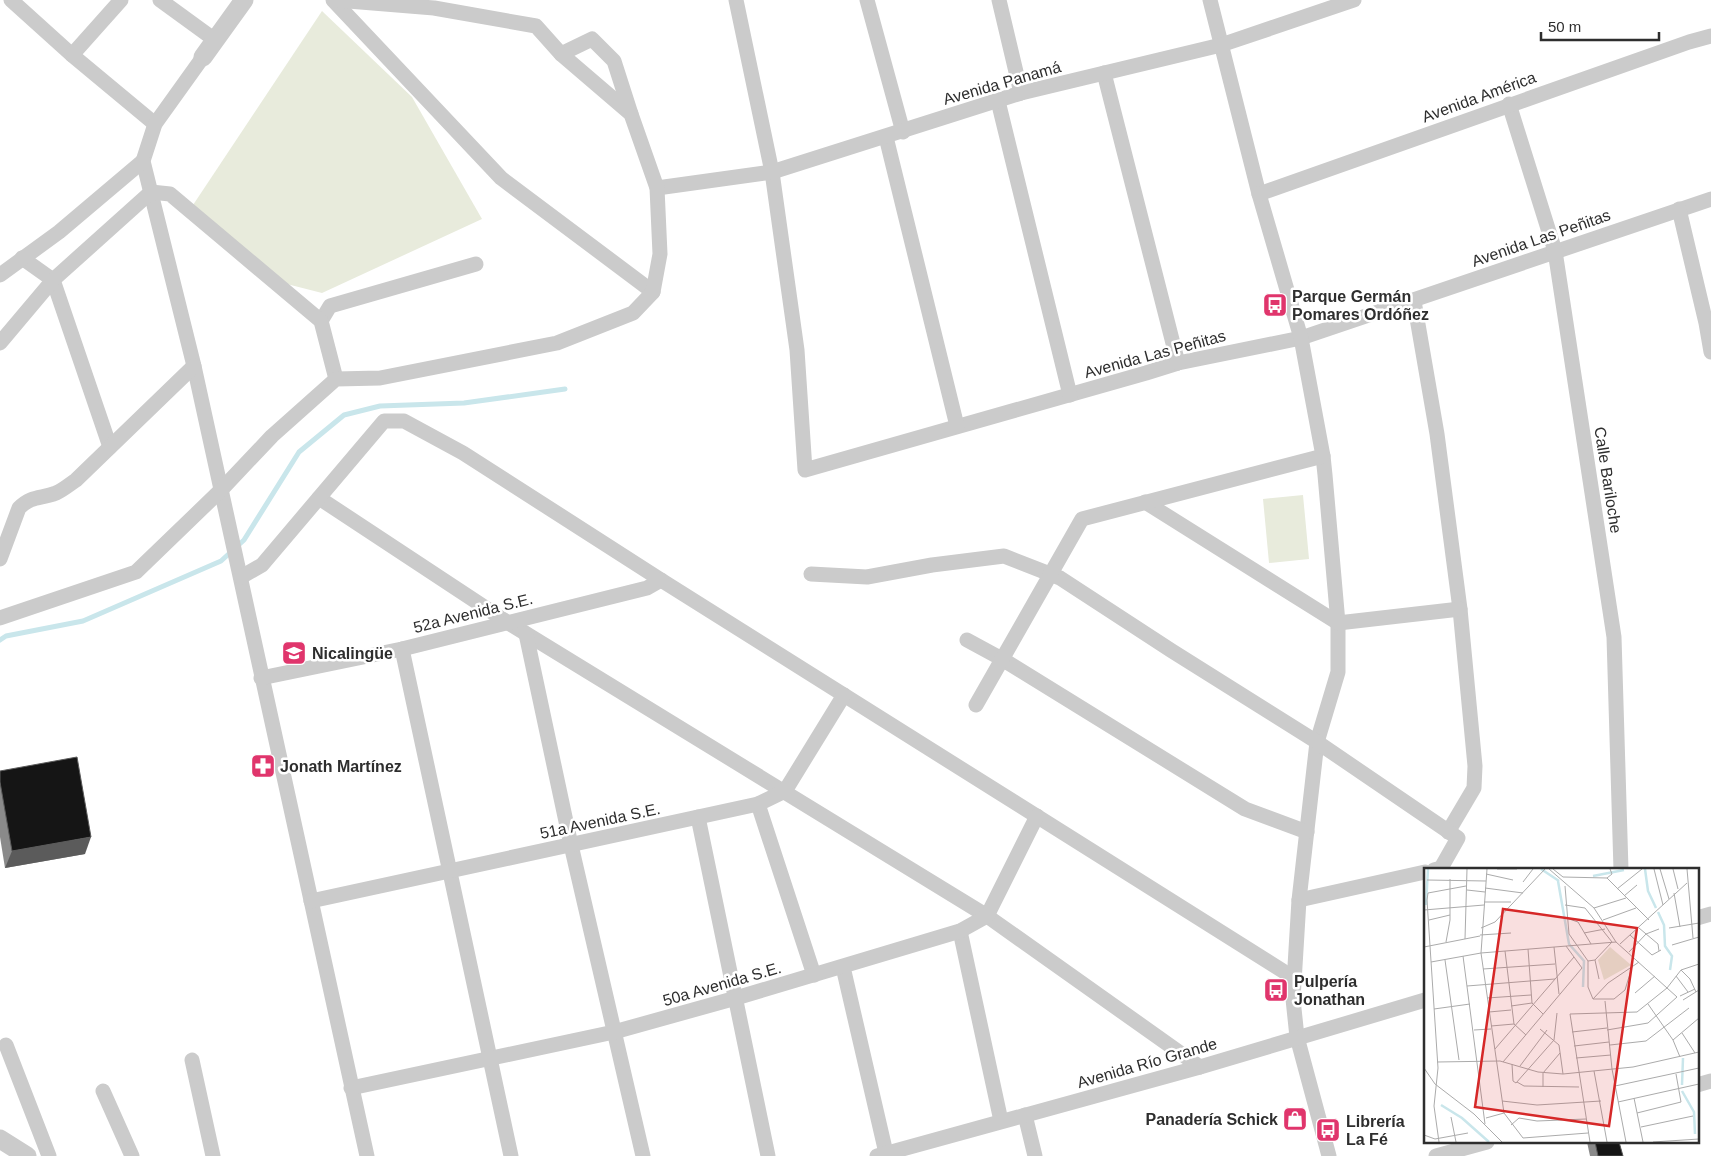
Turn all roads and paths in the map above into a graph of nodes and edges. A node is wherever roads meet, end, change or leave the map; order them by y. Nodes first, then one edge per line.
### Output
1 (11, 0) edge
2 (121, 0) edge
3 (160, 0) edge
4 (244, 0) edge
5 (335, 0) edge
6 (736, 0) edge
7 (868, 0) edge
8 (999, 0) edge
9 (1210, 0) edge
10 (1354, 0) edge
11 (1711, 36) edge
12 (215, 40) junction
13 (1221, 45) junction
14 (561, 54) junction
15 (72, 55) junction
16 (203, 58) joint
17 (1104, 73) junction
18 (1022, 93) junction
19 (998, 101) junction
20 (1510, 104) junction
21 (631, 114) junction
22 (155, 124) junction
23 (903, 132) junction
24 (886, 137) junction
25 (143, 161) junction
26 (772, 172) junction
27 (657, 188) junction
28 (150, 192) junction
29 (1259, 194) junction
30 (1711, 199) edge
31 (1679, 209) junction
32 (1555, 251) junction
33 (22, 258) junction
34 (476, 264) dead end
35 (0, 275) edge
36 (53, 280) junction
37 (654, 292) junction
38 (1414, 301) junction
39 (322, 320) junction
40 (1301, 338) junction
41 (0, 343) edge
42 (1711, 352) edge
43 (1178, 363) junction
44 (194, 366) junction
45 (336, 379) junction
46 (1070, 395) junction
47 (957, 426) junction
48 (110, 447) junction
49 (1323, 456) junction
50 (221, 490) junction
51 (318, 498) junction
52 (1145, 502) junction
53 (0, 559) edge
54 (811, 574) dead end
55 (1050, 574) junction
56 (241, 577) junction
57 (661, 580) junction
58 (1460, 609) junction
59 (0, 618) edge
60 (507, 622) junction
61 (1338, 622) junction
62 (526, 634) junction
63 (968, 640) dead end
64 (402, 649) junction
65 (1002, 659) junction
66 (261, 678) junction
67 (844, 695) junction
68 (976, 705) dead end
69 (1317, 742) junction
70 (785, 791) junction
71 (758, 804) junction
72 (1037, 816) junction
73 (698, 818) junction
74 (1306, 832) junction
75 (1448, 832) junction
76 (571, 845) junction
77 (1441, 868) edge
78 (1621, 868) edge
79 (449, 872) junction
80 (1424, 872) edge
81 (1299, 900) junction
82 (311, 901) junction
83 (1711, 914) edge
84 (987, 916) junction
85 (1698, 918) edge
86 (960, 931) junction
87 (843, 967) junction
88 (814, 975) junction
89 (1294, 978) junction
90 (736, 998) junction
91 (1424, 1000) edge
92 (614, 1032) junction
93 (1297, 1037) junction
94 (6, 1046) dead end
95 (490, 1058) junction
96 (192, 1060) dead end
97 (1200, 1067) junction
98 (1711, 1081) edge
99 (1698, 1085) edge
100 (351, 1088) junction
101 (103, 1091) dead end
102 (1025, 1115) junction
103 (1001, 1121) junction
104 (0, 1139) edge
105 (1480, 1144) edge
106 (882, 1155) edge
107 (28, 1156) edge
108 (48, 1156) edge
109 (132, 1156) edge
110 (213, 1156) edge
111 (367, 1156) edge
112 (511, 1156) edge
113 (643, 1156) edge
114 (768, 1156) edge
115 (1035, 1156) edge
116 (1329, 1156) edge
117 (1436, 1156) edge

1 - 15 street
2 - 15 street
3 - 12 street
4 - 12 street
5 - 14 street
5 - 37 street
6 - 26 street
7 - 23 street
8 - 18 street
9 - 13 street
10 - 13 street, Avenida Panamá
11 - 20 street, Avenida América
12 - 16 street
13 - 17 street, Avenida Panamá
13 - 29 street
14 - 21 street
14 - 21 street
15 - 22 street
16 - 22 street
17 - 18 street, Avenida Panamá
17 - 43 street
18 - 19 street, Avenida Panamá
19 - 23 street, Avenida Panamá
19 - 46 street
20 - 29 street, Avenida América
20 - 32 street, Calle Bariloche
21 - 27 street
22 - 25 street
23 - 24 street, Avenida Panamá
24 - 26 street, Avenida Panamá
24 - 47 street
25 - 28 street
25 - 33 street
26 - 27 street, Avenida Panamá
26 - 47 street, Avenida Las Peñitas
27 - 37 street
28 - 36 street
28 - 39 street
28 - 44 street
29 - 40 street
30 - 31 street, Avenida Las Peñitas
31 - 32 street, Avenida Las Peñitas
31 - 42 street
32 - 38 street, Avenida Las Peñitas
32 - 78 street, Calle Bariloche
33 - 35 street
33 - 36 street
34 - 39 street
36 - 41 street
36 - 48 street
37 - 45 street
38 - 40 street, Avenida Las Peñitas
38 - 58 street
39 - 45 street
40 - 43 street, Avenida Las Peñitas
40 - 49 street
43 - 46 street, Avenida Las Peñitas
44 - 48 street
44 - 50 street
45 - 50 street
46 - 47 street, Avenida Las Peñitas
48 - 53 street
49 - 52 street
49 - 61 street
50 - 56 street
50 - 59 street
51 - 56 street
51 - 57 street
51 - 60 street
52 - 55 street
52 - 61 street
54 - 55 street
55 - 65 street
55 - 69 street
56 - 66 street
57 - 60 street, 52a Avenida S.E.
57 - 67 street
58 - 61 street
58 - 75 street
60 - 62 street
60 - 64 street, 52a Avenida S.E.
61 - 69 street
62 - 70 street
62 - 76 street
63 - 65 street
64 - 66 street, 52a Avenida S.E.
64 - 79 street
65 - 68 street
65 - 74 street
66 - 82 street
67 - 70 street
67 - 72 street
69 - 74 street
69 - 75 street
70 - 71 street, 51a Avenida S.E.
70 - 84 street
71 - 73 street, 51a Avenida S.E.
71 - 88 street
72 - 84 street
72 - 89 street
73 - 76 street, 51a Avenida S.E.
73 - 90 street
74 - 81 street
75 - 77 street
76 - 79 street, 51a Avenida S.E.
76 - 92 street
79 - 82 street, 51a Avenida S.E.
79 - 95 street
80 - 81 street
81 - 89 street
82 - 100 street
83 - 85 street
84 - 86 street, 50a Avenida S.E.
84 - 97 street
86 - 87 street, 50a Avenida S.E.
86 - 103 street
87 - 88 street, 50a Avenida S.E.
87 - 106 street
88 - 90 street, 50a Avenida S.E.
89 - 93 street
90 - 92 street, 50a Avenida S.E.
90 - 114 street
91 - 93 street, Avenida Río Grande
92 - 95 street, 50a Avenida S.E.
92 - 113 street
93 - 97 street, Avenida Río Grande
93 - 116 street
94 - 108 street
95 - 100 street, 50a Avenida S.E.
95 - 112 street
96 - 110 street
97 - 102 street, Avenida Río Grande
98 - 99 street
100 - 111 street
101 - 109 street
102 - 103 street, Avenida Río Grande
102 - 115 street
103 - 106 street, Avenida Río Grande
104 - 107 street
105 - 117 street

